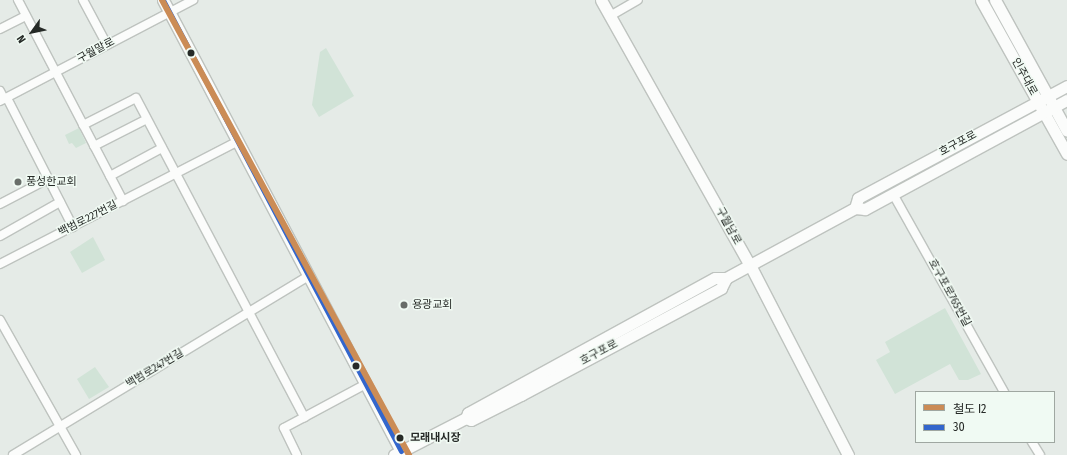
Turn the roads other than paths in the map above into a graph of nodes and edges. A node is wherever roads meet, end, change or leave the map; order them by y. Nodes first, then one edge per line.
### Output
1 (18, 0) edge
2 (83, 0) edge
3 (163, 0) edge
4 (193, 0) edge
5 (600, 0) edge
6 (638, 0) edge
7 (981, 0) edge
8 (995, 0) edge
9 (169, 12) junction
10 (26, 16) junction
11 (610, 16) junction
12 (0, 29) edge
13 (107, 45) junction
14 (56, 72) junction
15 (1067, 86) edge
16 (0, 91) edge
17 (1042, 99) junction
18 (4, 100) edge
19 (1067, 100) edge
20 (1048, 110) junction
21 (147, 119) junction
22 (83, 125) junction
23 (1067, 131) edge
24 (238, 141) junction
25 (94, 146) junction
26 (162, 148) junction
27 (1067, 154) edge
28 (175, 174) junction
29 (110, 176) junction
30 (48, 179) junction
31 (894, 194) junction
32 (123, 201) junction
33 (60, 202) junction
34 (0, 204) edge
35 (855, 208) junction
36 (73, 226) junction
37 (0, 236) edge
38 (0, 264) edge
39 (750, 265) junction
40 (309, 276) junction
41 (250, 311) junction
42 (0, 320) edge
43 (366, 384) junction
44 (1003, 391) edge
45 (304, 417) junction
46 (60, 426) junction
47 (1033, 443) edge
48 (399, 454) edge
49 (13, 455) edge
50 (76, 455) edge
51 (297, 455) edge
52 (848, 455) edge
53 (1040, 455) edge

1 - 10 street
2 - 13 street
3 - 9 main road
4 - 9 street, 구월말로
5 - 11 main road, 구월남로
6 - 11 street
7 - 17 main road, 인주대로
8 - 17 main road, 인주대로
9 - 13 street, 구월말로
9 - 24 main road
10 - 12 street
10 - 14 street
11 - 39 main road, 구월남로
13 - 14 street, 구월말로
14 - 18 street, 구월말로
14 - 22 street
15 - 17 main road, 호구포로
16 - 18 street
17 - 20 main road, 인주대로
17 - 35 main road, 호구포로
18 - 30 street
19 - 20 main road, 호구포로
20 - 23 main road, 인주대로
20 - 27 main road, 인주대로
20 - 31 main road, 호구포로
21 - 22 street
21 - 25 street
21 - 26 street
22 - 25 street
24 - 28 street, 백범로227번길
24 - 40 main road
25 - 29 street
26 - 28 street
26 - 29 street
28 - 32 street, 백범로227번길
28 - 41 street
29 - 32 street
30 - 33 street
30 - 34 street
31 - 35 main road, 호구포로
31 - 44 street, 호구포로765번길
32 - 36 street, 백범로227번길
33 - 36 street
33 - 37 street
35 - 39 main road, 호구포로
36 - 38 street, 백범로227번길
39 - 48 main road, 호구포로
39 - 52 main road, 구월남로
40 - 41 street, 백범로247번길
40 - 43 main road
41 - 45 street
41 - 46 street, 백범로247번길
42 - 46 street
43 - 45 street
43 - 48 main road
45 - 51 street
46 - 49 street, 백범로247번길
46 - 50 street
47 - 53 street

